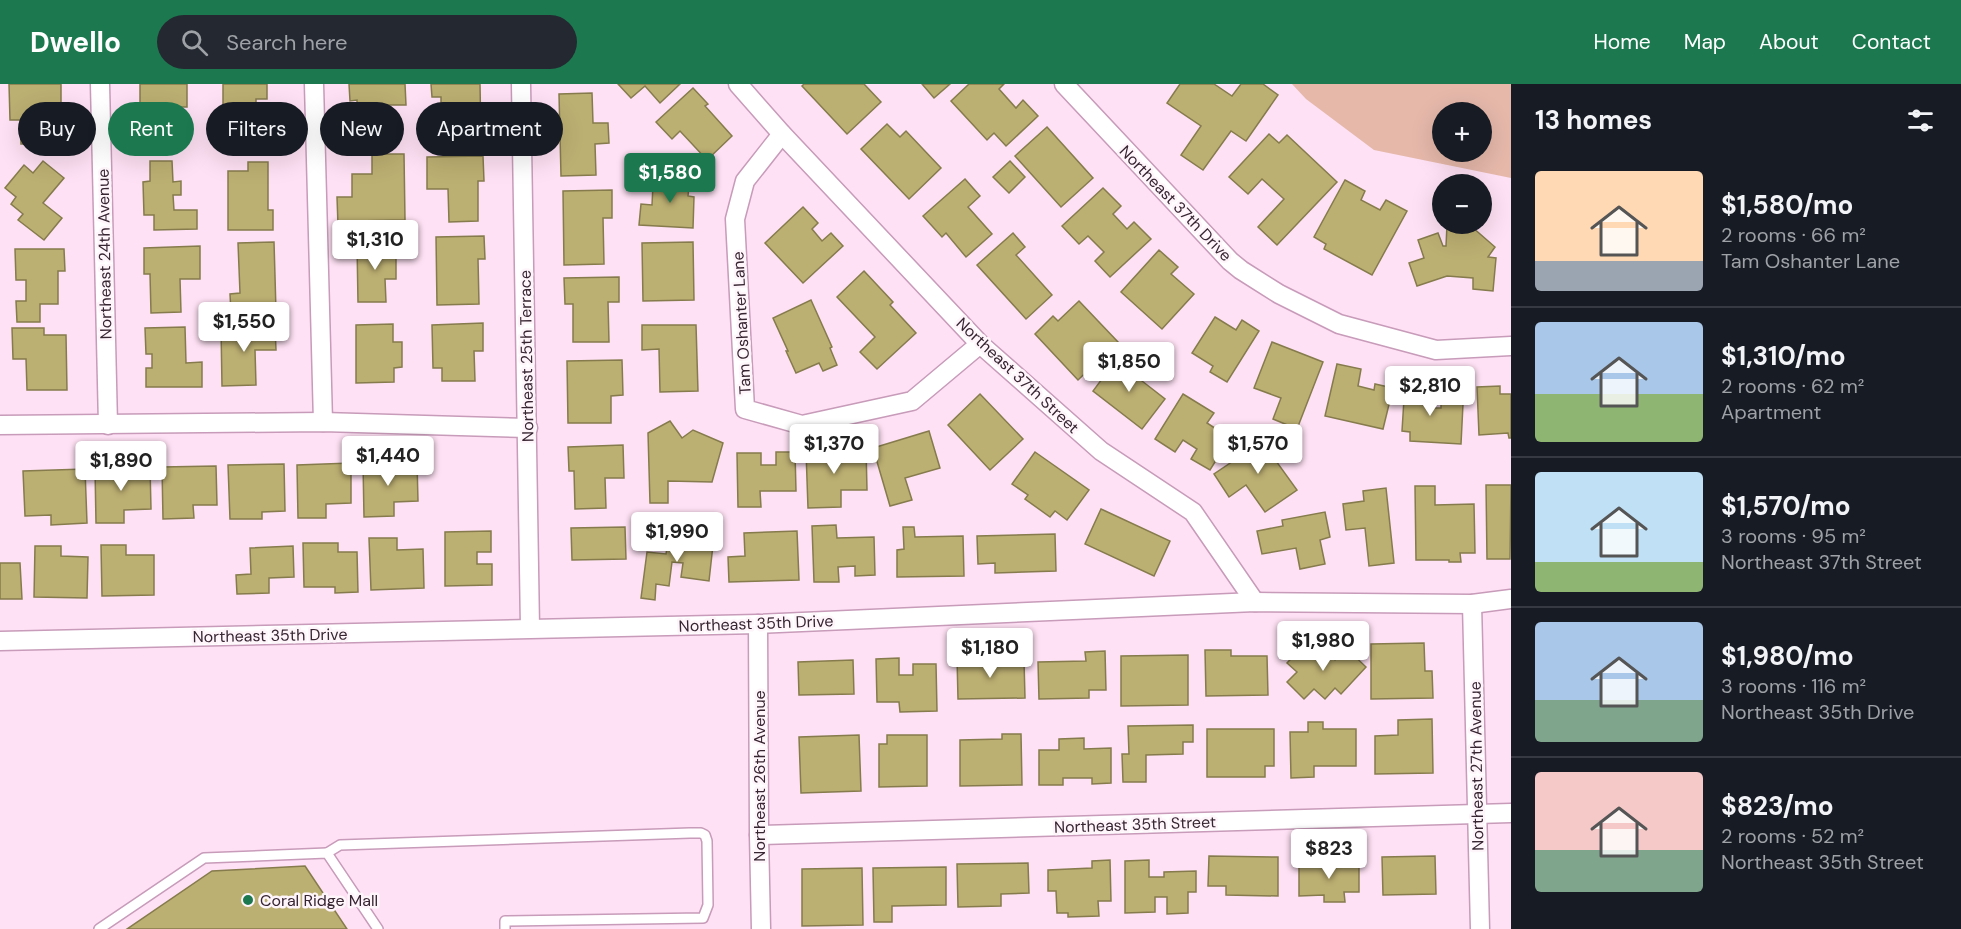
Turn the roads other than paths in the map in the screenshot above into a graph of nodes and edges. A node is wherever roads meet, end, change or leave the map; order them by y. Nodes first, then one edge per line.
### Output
1 (100, 84) edge
2 (314, 84) edge
3 (521, 84) edge
4 (738, 84) edge
5 (1064, 84) edge
6 (782, 134) junction
7 (980, 344) junction
8 (1511, 346) edge
9 (323, 422) junction
10 (0, 425) edge
11 (108, 425) junction
12 (528, 428) junction
13 (1511, 599) edge
14 (1255, 602) junction
15 (1472, 604) junction
16 (758, 624) junction
17 (530, 628) junction
18 (0, 642) edge
19 (1511, 813) edge
20 (1477, 814) junction
21 (759, 835) junction
22 (327, 853) junction
23 (99, 929) edge
24 (378, 929) edge
25 (506, 929) edge
26 (761, 929) edge
27 (1480, 929) edge

1 - 11 street, Northeast 24th Avenue
2 - 9 street
3 - 12 street, Northeast 25th Terrace
4 - 6 street, Northeast 37th Street
5 - 8 street, Northeast 37th Drive
6 - 7 street, Northeast 37th Street
6 - 7 street, Tam Oshanter Lane
7 - 14 street, Northeast 37th Street
9 - 11 street
9 - 12 street
10 - 11 street
12 - 17 street, Northeast 25th Terrace
13 - 15 street, Northeast 35th Drive
14 - 15 street, Northeast 35th Drive
14 - 16 street, Northeast 35th Drive
15 - 20 street, Northeast 27th Avenue
16 - 17 street, Northeast 35th Drive
16 - 21 street, Northeast 26th Avenue
17 - 18 street, Northeast 35th Drive
19 - 20 street, Northeast 35th Street
20 - 21 street, Northeast 35th Street
20 - 27 street, Northeast 27th Avenue
21 - 26 street, Northeast 26th Avenue
22 - 23 lane
22 - 24 lane
22 - 25 lane

